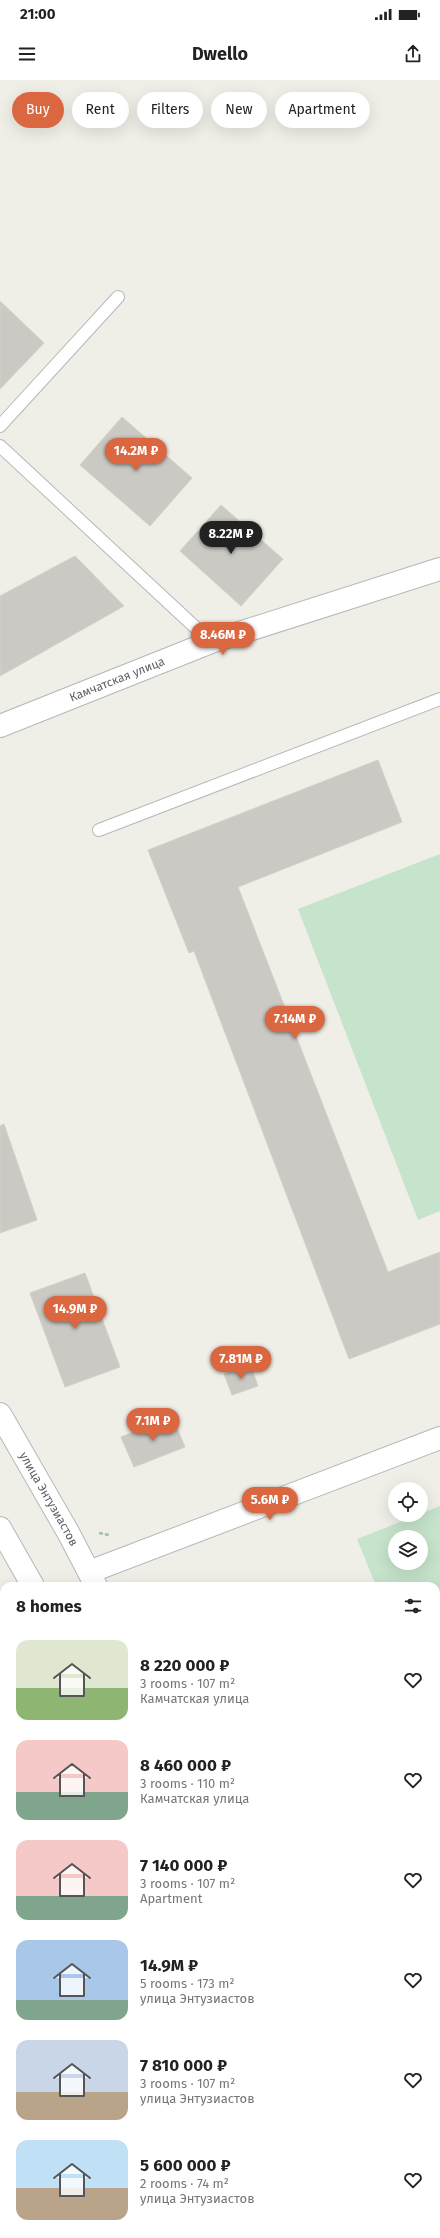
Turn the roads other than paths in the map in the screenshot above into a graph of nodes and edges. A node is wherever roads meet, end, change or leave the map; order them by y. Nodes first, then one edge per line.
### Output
1 (118, 297) dead end
2 (0, 426) edge
3 (1, 449) edge
4 (440, 569) edge
5 (211, 642) junction
6 (440, 699) edge
7 (0, 726) edge
8 (99, 830) dead end
9 (0, 1414) edge
10 (440, 1438) edge
11 (0, 1528) edge
12 (92, 1579) edge
13 (31, 1582) edge

1 - 2 lane
3 - 5 lane
4 - 5 street, Камчатская улица
5 - 7 street, Камчатская улица
6 - 8 lane
9 - 12 street, улица Энтузиастов
10 - 12 street
11 - 13 street

